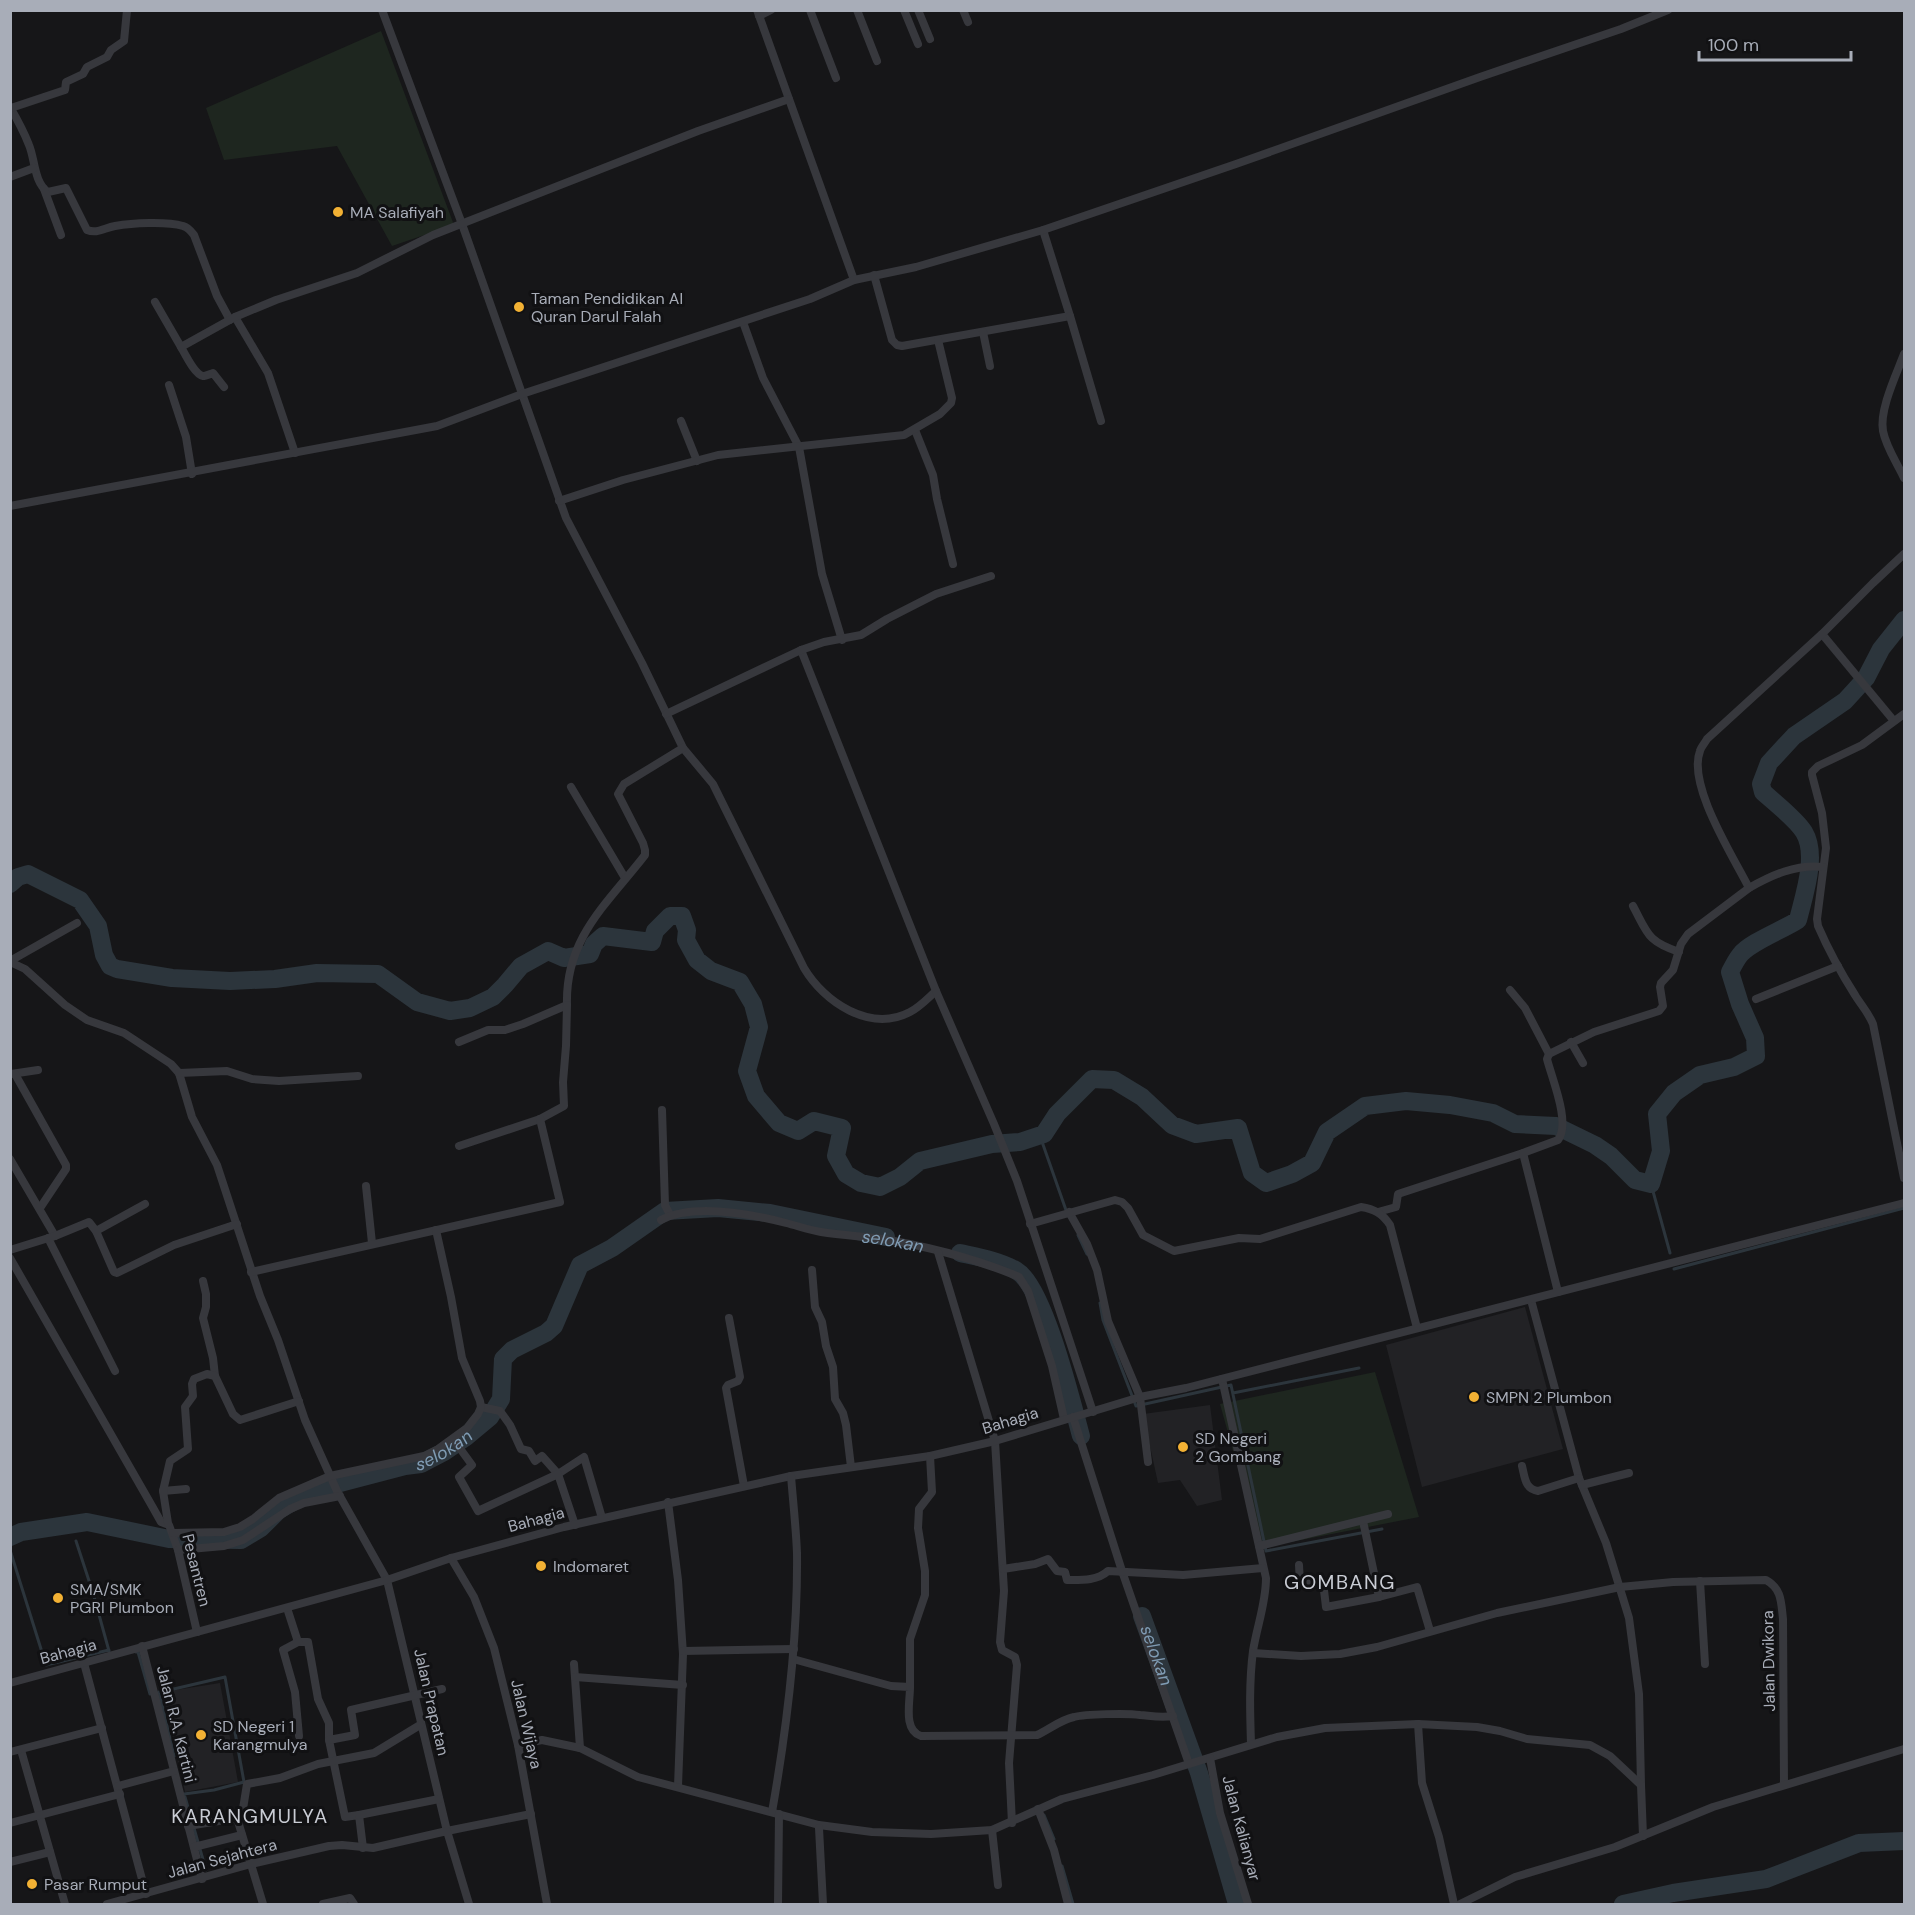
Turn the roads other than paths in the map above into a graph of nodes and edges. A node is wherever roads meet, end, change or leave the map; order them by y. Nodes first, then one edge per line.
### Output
1 (127, 10) edge
2 (382, 10) edge
3 (771, 10) edge
4 (810, 10) edge
5 (857, 10) edge
6 (904, 10) edge
7 (918, 10) edge
8 (963, 10) edge
9 (1668, 10) edge
10 (758, 13) edge
11 (968, 22) dead end
12 (930, 39) dead end
13 (918, 44) dead end
14 (877, 61) dead end
15 (836, 78) dead end
16 (789, 99) junction
17 (11, 107) edge
18 (34, 168) junction
19 (10, 177) edge
20 (44, 189) junction
21 (462, 224) junction
22 (1043, 230) junction
23 (61, 235) dead end
24 (874, 275) junction
25 (854, 280) junction
26 (155, 302) dead end
27 (1070, 316) junction
28 (232, 319) junction
29 (743, 322) junction
30 (983, 332) junction
31 (938, 340) junction
32 (182, 347) junction
33 (1905, 354) edge
34 (990, 366) dead end
35 (169, 385) dead end
36 (224, 387) dead end
37 (522, 394) junction
38 (1101, 421) dead end
39 (681, 422) dead end
40 (915, 430) junction
41 (799, 447) junction
42 (295, 453) junction
43 (697, 461) junction
44 (192, 474) junction
45 (1905, 478) edge
46 (559, 501) junction
47 (10, 506) edge
48 (1905, 554) edge
49 (953, 564) dead end
50 (992, 576) dead end
51 (1822, 634) junction
52 (842, 640) junction
53 (801, 650) junction
54 (666, 714) junction
55 (1905, 714) edge
56 (1894, 721) junction
57 (683, 748) junction
58 (571, 787) dead end
59 (1823, 867) junction
60 (625, 878) junction
61 (1749, 888) junction
62 (1633, 906) dead end
63 (77, 923) dead end
64 (1678, 952) junction
65 (10, 962) edge
66 (1838, 966) junction
67 (1510, 990) dead end
68 (936, 991) junction
69 (1756, 999) dead end
70 (567, 1005) junction
71 (459, 1042) dead end
72 (1571, 1042) junction
73 (1549, 1054) junction
74 (1583, 1063) dead end
75 (38, 1070) dead end
76 (179, 1073) junction
77 (13, 1074) edge
78 (358, 1076) dead end
79 (662, 1110) dead end
80 (540, 1119) junction
81 (459, 1146) dead end
82 (1523, 1154) junction
83 (10, 1159) edge
84 (1905, 1178) edge
85 (366, 1186) dead end
86 (1905, 1203) edge
87 (145, 1204) dead end
88 (39, 1208) junction
89 (668, 1211) junction
90 (1378, 1212) junction
91 (1066, 1213) junction
92 (661, 1220) dead end
93 (237, 1224) junction
94 (1030, 1224) junction
95 (436, 1230) junction
96 (96, 1231) junction
97 (52, 1237) junction
98 (372, 1244) junction
99 (11, 1252) edge
100 (938, 1252) junction
101 (812, 1270) dead end
102 (251, 1272) junction
103 (203, 1281) dead end
104 (1558, 1292) junction
105 (1531, 1300) junction
106 (729, 1318) dead end
107 (1417, 1329) junction
108 (115, 1371) dead end
109 (215, 1376) junction
110 (1222, 1379) junction
111 (1140, 1398) junction
112 (299, 1401) junction
113 (481, 1407) junction
114 (1092, 1412) junction
115 (1073, 1417) junction
116 (453, 1439) junction
117 (995, 1441) junction
118 (930, 1456) junction
119 (1148, 1462) dead end
120 (1522, 1466) dead end
121 (850, 1467) junction
122 (1629, 1473) dead end
123 (558, 1474) junction
124 (791, 1476) junction
125 (331, 1478) junction
126 (1580, 1481) junction
127 (744, 1486) junction
128 (186, 1489) dead end
129 (164, 1491) junction
130 (339, 1493) junction
131 (668, 1502) junction
132 (1388, 1514) dead end
133 (602, 1518) junction
134 (164, 1523) junction
135 (1364, 1523) junction
136 (575, 1525) junction
137 (175, 1540) junction
138 (1260, 1546) junction
139 (452, 1558) junction
140 (1299, 1565) dead end
141 (1263, 1568) junction
142 (1003, 1569) junction
143 (1123, 1571) junction
144 (387, 1580) junction
145 (1700, 1581) junction
146 (1620, 1587) junction
147 (1380, 1597) junction
148 (287, 1608) junction
149 (1430, 1631) junction
150 (197, 1632) junction
151 (298, 1642) junction
152 (142, 1646) junction
153 (683, 1651) junction
154 (1253, 1653) junction
155 (793, 1654) junction
156 (84, 1663) junction
157 (574, 1664) dead end
158 (1705, 1664) dead end
159 (575, 1677) junction
160 (10, 1683) edge
161 (682, 1685) junction
162 (910, 1687) junction
163 (442, 1689) dead end
164 (414, 1694) junction
165 (1173, 1716) junction
166 (1418, 1724) junction
167 (420, 1725) junction
168 (102, 1728) junction
169 (298, 1736) dead end
170 (1012, 1737) junction
171 (329, 1740) junction
172 (1251, 1744) junction
173 (518, 1745) junction
174 (580, 1748) junction
175 (1905, 1749) edge
176 (21, 1750) junction
177 (10, 1752) edge
178 (1210, 1758) junction
179 (333, 1761) junction
180 (1193, 1763) junction
181 (174, 1771) junction
182 (1641, 1785) junction
183 (1784, 1785) junction
184 (678, 1786) junction
185 (119, 1790) junction
186 (439, 1799) junction
187 (1038, 1809) junction
188 (531, 1814) junction
189 (38, 1815) junction
190 (360, 1815) junction
191 (777, 1816) junction
192 (237, 1818) junction
193 (10, 1823) edge
194 (1012, 1823) junction
195 (188, 1826) junction
196 (819, 1828) dead end
197 (992, 1830) junction
198 (447, 1831) junction
199 (242, 1835) junction
200 (1643, 1836) junction
201 (194, 1847) junction
202 (363, 1848) junction
203 (50, 1852) junction
204 (10, 1862) edge
205 (251, 1864) junction
206 (202, 1879) junction
207 (998, 1885) dead end
208 (147, 1894) junction
209 (64, 1905) edge
210 (107, 1905) edge
211 (263, 1905) edge
212 (323, 1905) edge
213 (354, 1905) edge
214 (469, 1905) edge
215 (547, 1905) edge
216 (778, 1905) edge
217 (823, 1905) edge
218 (1068, 1905) edge
219 (1248, 1905) edge
220 (1454, 1905) edge
221 (1460, 1905) edge

1 - 17 street
2 - 21 street
3 - 10 street
4 - 15 street
5 - 14 street
6 - 13 street
7 - 12 street
8 - 11 street
9 - 22 street
10 - 16 street
16 - 21 street
16 - 25 street
17 - 18 street
18 - 19 street
18 - 20 street
20 - 23 street
20 - 28 street
21 - 28 street
21 - 37 street
22 - 24 street
22 - 27 street
24 - 25 street
24 - 31 street
25 - 29 street
26 - 32 street
27 - 30 street
27 - 38 street
28 - 32 street
28 - 42 street
29 - 37 street
29 - 41 street
30 - 31 street
30 - 34 street
31 - 40 street
32 - 36 street
33 - 45 street
35 - 44 street
37 - 42 street
37 - 46 street
39 - 43 street
40 - 41 street
40 - 49 street
41 - 43 street
41 - 52 street
42 - 44 street
43 - 46 street
44 - 47 street
46 - 54 street
48 - 51 street
50 - 52 street
51 - 56 street
51 - 61 street
52 - 53 street
53 - 54 street
53 - 68 street
54 - 57 street
55 - 56 street
56 - 59 street
57 - 60 street
57 - 68 street
58 - 60 street
59 - 61 street
59 - 66 street
60 - 70 street
61 - 64 street
62 - 64 street
63 - 65 street
64 - 72 street
65 - 76 street
66 - 69 street
66 - 84 street
67 - 73 street
68 - 94 street
70 - 71 street
70 - 80 street
72 - 73 street
72 - 74 street
73 - 82 street
75 - 77 street
76 - 78 street
76 - 93 street, Jalan Prapatan
77 - 88 street
79 - 89 street
80 - 81 street
80 - 95 street
82 - 90 street
82 - 104 street
83 - 88 street
85 - 98 street
86 - 104 street, Bahagia
87 - 96 street
88 - 97 street
89 - 92 street
89 - 100 street
90 - 91 street
90 - 107 street
91 - 94 street
91 - 111 street
93 - 96 street
93 - 102 street, Jalan Prapatan
94 - 114 street
95 - 98 street
95 - 113 street
96 - 97 street
97 - 99 street
97 - 108 street
98 - 102 street
99 - 134 street, Pesantren
100 - 115 street
100 - 117 street
101 - 121 street
102 - 112 street, Jalan Prapatan
103 - 109 street
104 - 105 street, Bahagia
105 - 107 street, Bahagia
105 - 126 street
106 - 127 street
107 - 110 street, Bahagia
109 - 112 street
109 - 129 street
110 - 111 street, Bahagia
110 - 138 street
111 - 114 street, Bahagia
111 - 119 street
112 - 125 street, Jalan Prapatan
113 - 116 street
113 - 123 street
114 - 115 street, Bahagia
115 - 117 street, Bahagia
115 - 143 street
116 - 123 street
116 - 125 street
117 - 118 street, Bahagia
117 - 142 street
118 - 121 street, Bahagia
118 - 162 street
120 - 126 street
121 - 124 street, Bahagia
122 - 126 street
123 - 133 street
123 - 136 street
124 - 127 street, Bahagia
124 - 155 street
125 - 130 street, Jalan Prapatan
125 - 137 street
126 - 146 street
127 - 131 street, Bahagia
128 - 129 street
129 - 134 street
130 - 137 street
130 - 144 street, Jalan Prapatan
131 - 133 street, Bahagia
131 - 153 street
132 - 135 street
133 - 136 street, Bahagia
134 - 137 street, Pesantren
135 - 138 street
135 - 147 street
136 - 139 street, Bahagia
137 - 150 street, Pesantren
138 - 141 street
139 - 144 street, Bahagia
139 - 173 street, Jalan Wijaya
140 - 147 street
141 - 143 street
141 - 154 street
142 - 143 street
142 - 170 street
143 - 165 street
144 - 148 street, Bahagia
144 - 164 street, Jalan Prapatan
145 - 146 street, Jalan Dwikora
145 - 158 street
145 - 183 street, Jalan Dwikora
146 - 149 street, Jalan Dwikora
146 - 182 street
147 - 149 street
148 - 150 street, Bahagia
148 - 151 street
149 - 154 street, Jalan Dwikora
150 - 152 street, Bahagia
151 - 169 street
151 - 171 street
152 - 156 street, Bahagia
152 - 181 street, Jalan R.A. Kartini
153 - 155 street
153 - 161 street
154 - 172 street
155 - 162 street
155 - 191 street
156 - 160 street, Bahagia
156 - 168 street
157 - 159 street
159 - 161 street
159 - 174 street
161 - 184 street
162 - 170 street
163 - 164 street
164 - 167 street, Jalan Prapatan
164 - 171 street
165 - 170 street
165 - 180 street
166 - 172 street
166 - 182 street
166 - 220 street
167 - 179 street
167 - 186 street, Jalan Prapatan
168 - 176 street
168 - 185 street
170 - 194 street
171 - 179 street
172 - 178 street
173 - 174 street
173 - 188 street, Jalan Wijaya
174 - 184 street
175 - 183 street
176 - 177 street
176 - 189 street
178 - 180 street
178 - 219 street, Jalan Kalianyar
179 - 190 street
179 - 192 street
180 - 187 street
181 - 185 street
181 - 195 street, Jalan R.A. Kartini
182 - 200 street
183 - 200 street
184 - 191 street
185 - 189 street
185 - 208 street
186 - 190 street
186 - 198 street, Jalan Prapatan
187 - 194 street
187 - 218 street
188 - 198 street, Jalan Sejahtera
188 - 215 street, Jalan Wijaya
189 - 193 street
189 - 203 street
190 - 202 street
191 - 197 street
191 - 216 street
192 - 195 street
192 - 199 street
194 - 197 street
195 - 201 street, Jalan R.A. Kartini
196 - 217 street
197 - 207 street
198 - 202 street, Jalan Sejahtera
198 - 214 street
199 - 201 street
199 - 205 street
200 - 221 street
201 - 206 street, Jalan R.A. Kartini
202 - 205 street, Jalan Sejahtera
203 - 204 street
203 - 209 street
205 - 206 street, Jalan Sejahtera
205 - 211 street
206 - 208 street, Jalan Sejahtera
208 - 210 street, Jalan Sejahtera
212 - 213 street

